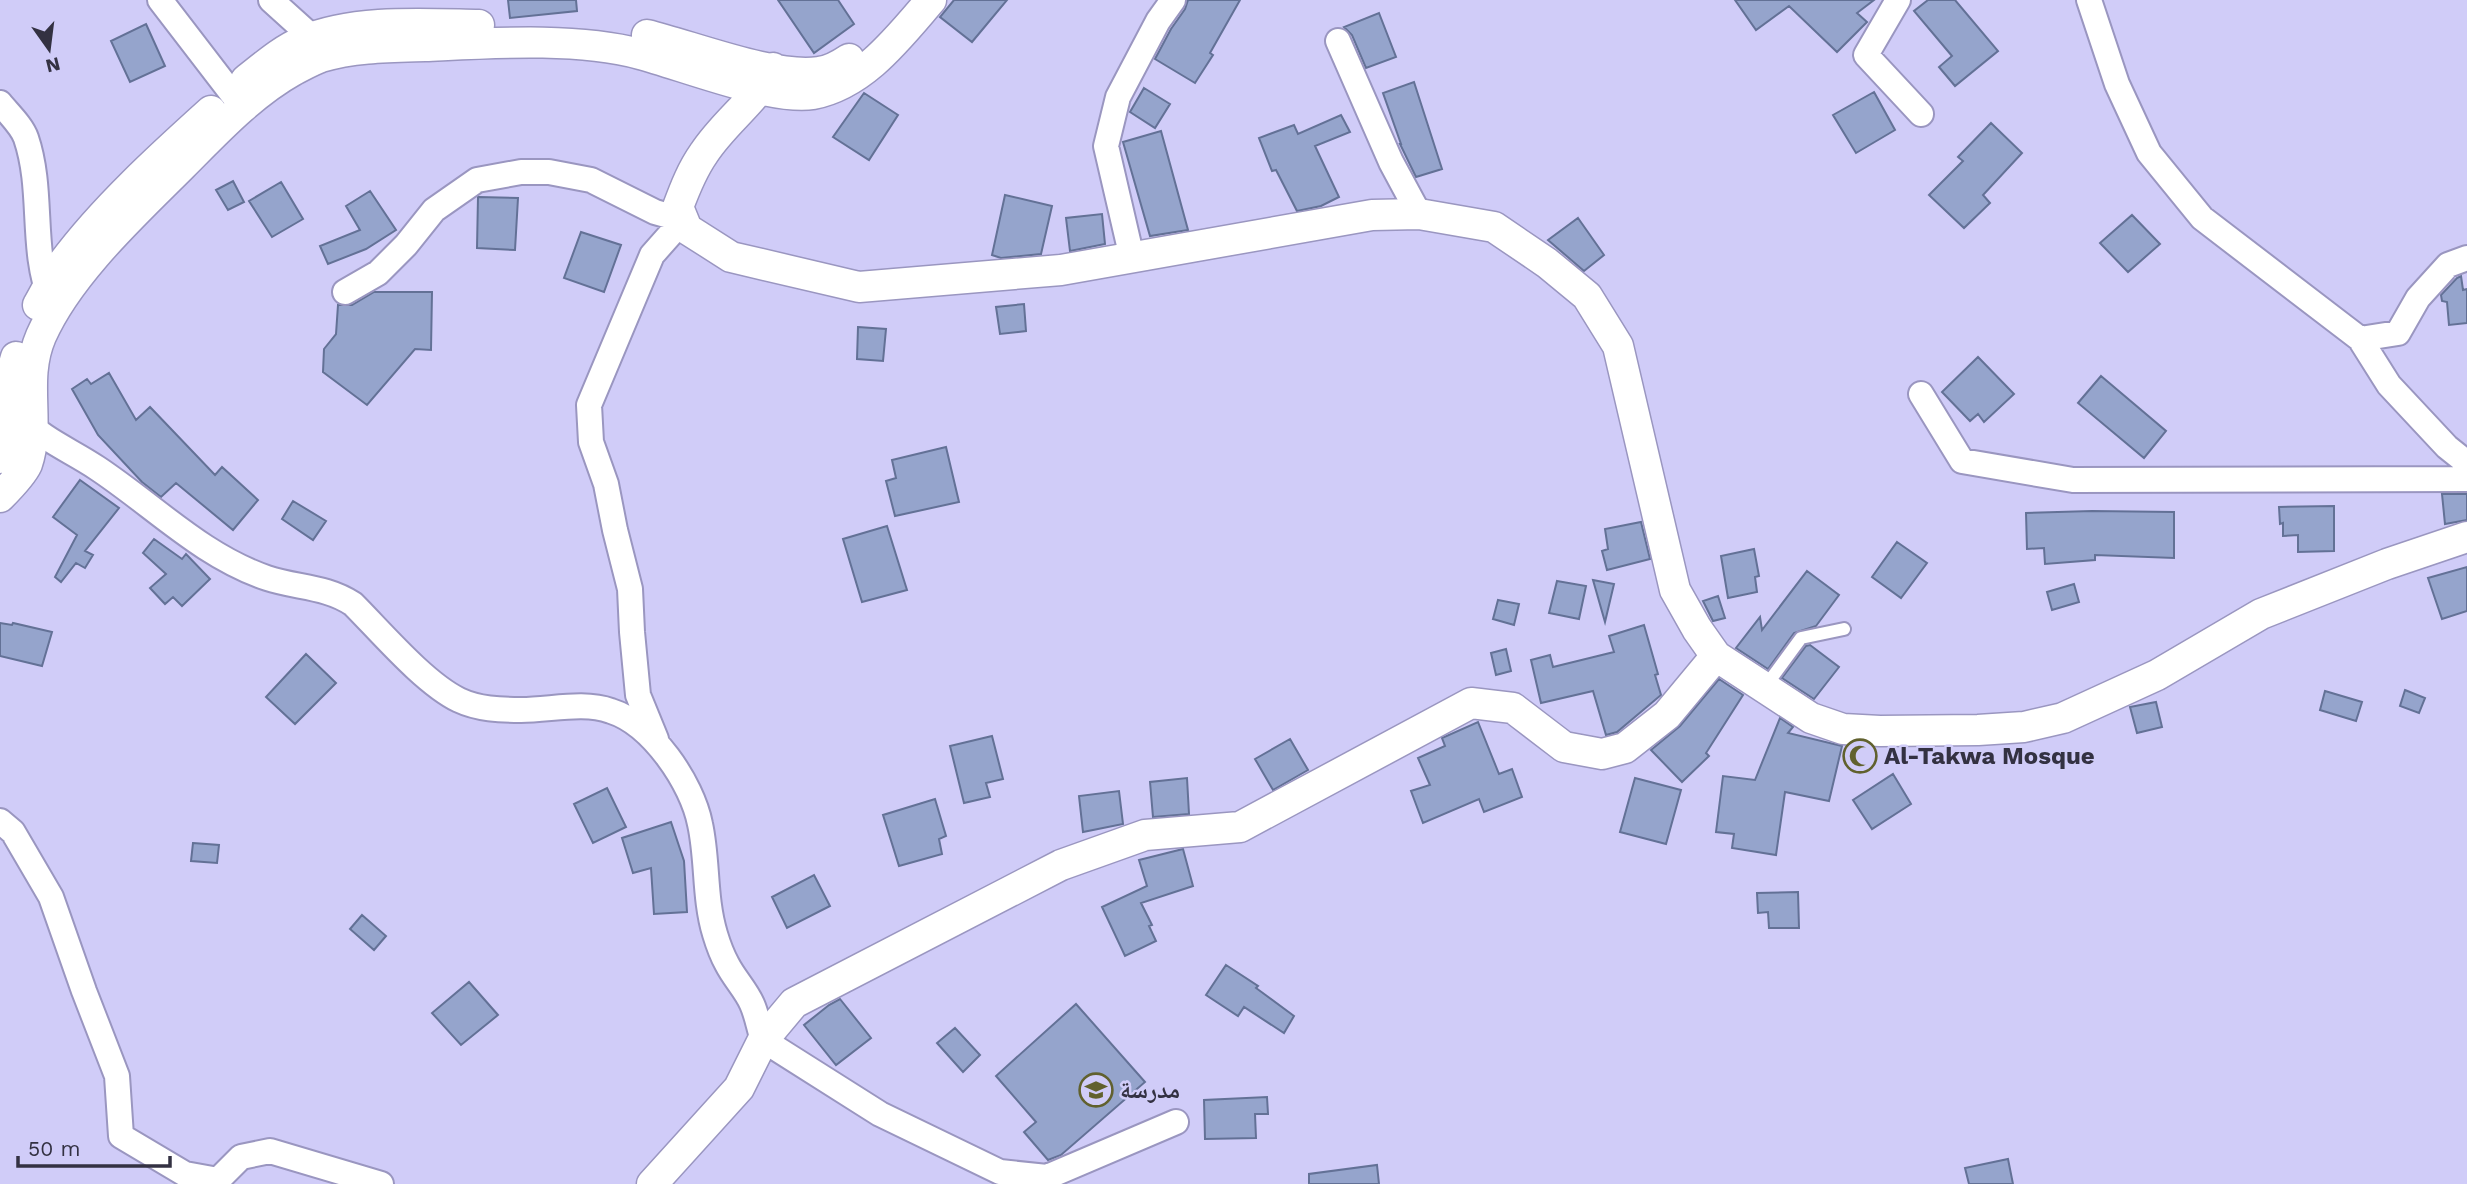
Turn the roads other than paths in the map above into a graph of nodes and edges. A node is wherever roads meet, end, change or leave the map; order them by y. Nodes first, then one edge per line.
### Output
1 (160, 0) edge
2 (271, 0) edge
3 (909, 0) edge
4 (931, 0) edge
5 (1173, 0) edge
6 (1898, 0) edge
7 (2089, 0) edge
8 (1338, 41) dead end
9 (317, 48) junction
10 (767, 78) junction
11 (237, 100) junction
12 (0, 103) edge
13 (1921, 114) dead end
14 (1419, 214) junction
15 (683, 220) junction
16 (1132, 258) junction
17 (2467, 258) edge
18 (345, 292) dead end
19 (51, 300) junction
20 (2360, 339) junction
21 (1921, 394) dead end
22 (10, 400) junction
23 (32, 428) junction
24 (0, 458) edge
25 (2467, 463) edge
26 (2467, 479) edge
27 (0, 497) edge
28 (2467, 537) edge
29 (1844, 629) dead end
30 (1716, 656) junction
31 (1765, 687) junction
32 (658, 743) junction
33 (0, 821) edge
34 (763, 1040) junction
35 (1176, 1122) dead end
36 (381, 1184) edge
37 (652, 1184) edge

1 - 11 street
2 - 9 street
3 - 10 street
4 - 10 street
5 - 16 street
6 - 13 street
7 - 20 street
8 - 14 street
9 - 10 street
9 - 11 street
10 - 15 street
11 - 19 street
12 - 19 street
14 - 16 street
14 - 30 street
15 - 16 street
15 - 18 street
15 - 32 street
17 - 20 street
19 - 22 street
19 - 23 street
20 - 25 street
21 - 26 street
22 - 23 street
22 - 24 street
23 - 27 street
23 - 32 street
28 - 31 street
29 - 31 lane
30 - 31 street
30 - 34 street
32 - 34 street
33 - 36 street
34 - 35 street
34 - 37 street

